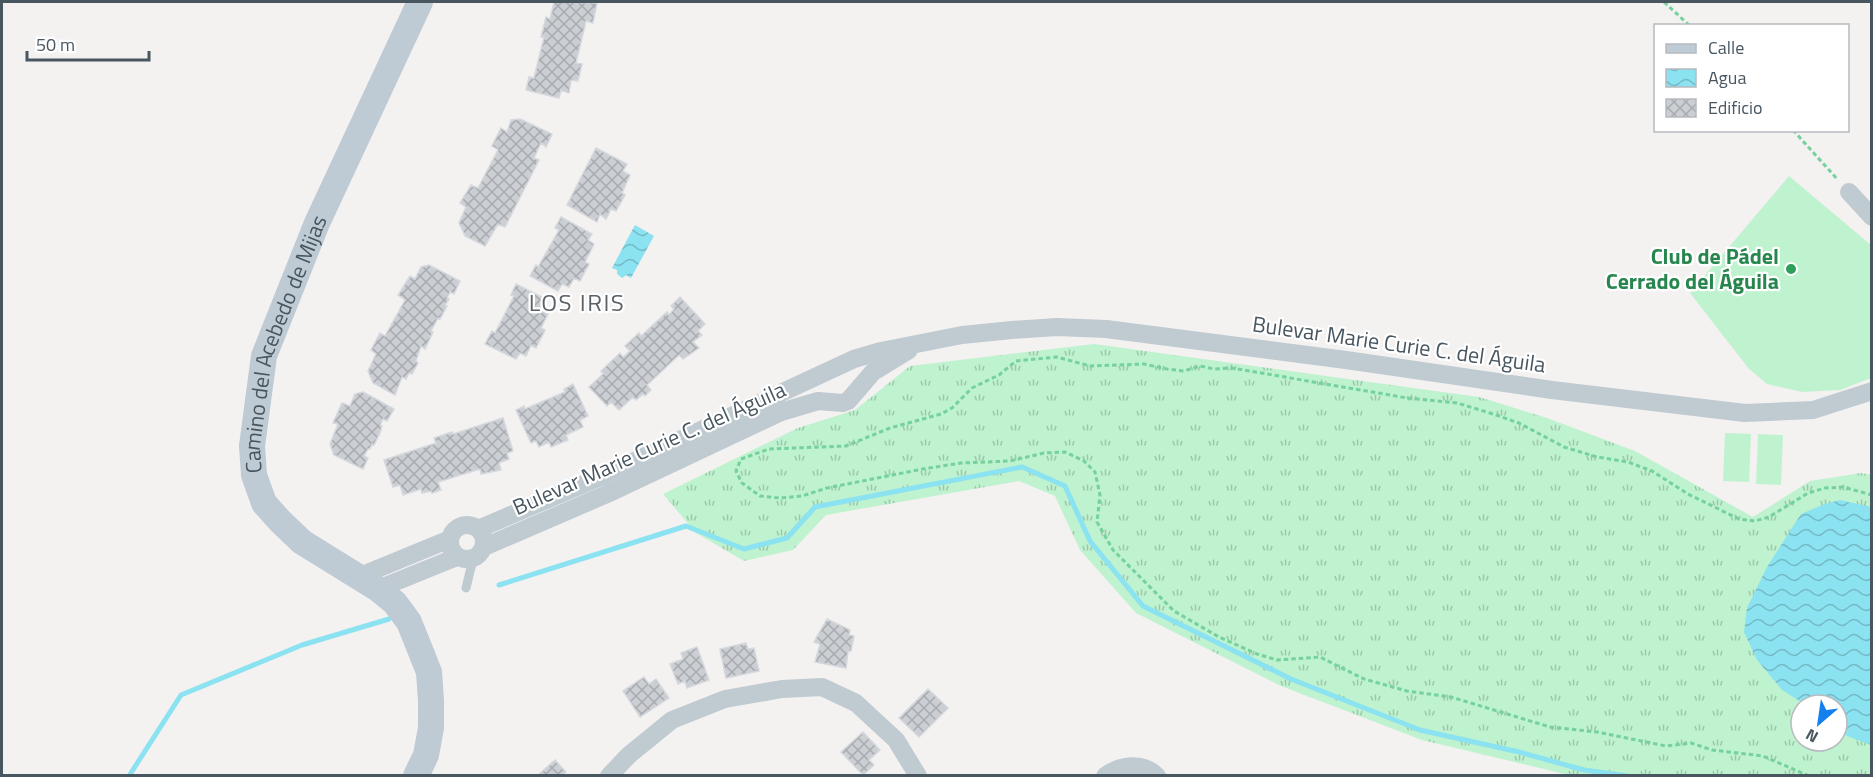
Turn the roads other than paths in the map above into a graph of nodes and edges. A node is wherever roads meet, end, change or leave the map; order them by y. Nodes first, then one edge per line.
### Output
1 (420, 2) edge
2 (1872, 210) edge
3 (1872, 217) edge
4 (918, 344) junction
5 (830, 370) junction
6 (1872, 391) edge
7 (855, 394) junction
8 (836, 403) junction
9 (478, 529) junction
10 (450, 539) junction
11 (471, 554) junction
12 (369, 582) junction
13 (466, 588) dead end
14 (416, 776) edge
15 (609, 776) edge
16 (918, 776) edge
17 (1105, 776) edge
18 (1157, 776) edge

1 - 12 street, Camino del Acebedo de Mijas
2 - 3 street
4 - 5 street, Bulevar Marie Curie C. del Águila
4 - 6 street, Bulevar Marie Curie C. del Águila
4 - 7 street, Bulevar Marie Curie C. del Águila
5 - 7 street
5 - 8 street
5 - 9 street, Bulevar Marie Curie C. del Águila
7 - 8 street, Bulevar Marie Curie C. del Águila
8 - 11 street, Bulevar Marie Curie C. del Águila
9 - 10 street
9 - 11 street
10 - 11 street
10 - 12 street
11 - 12 street, Bulevar Marie Curie C. del Águila
11 - 13 lane
12 - 14 street, Camino del Acebedo de Mijas
15 - 16 street
17 - 18 street

